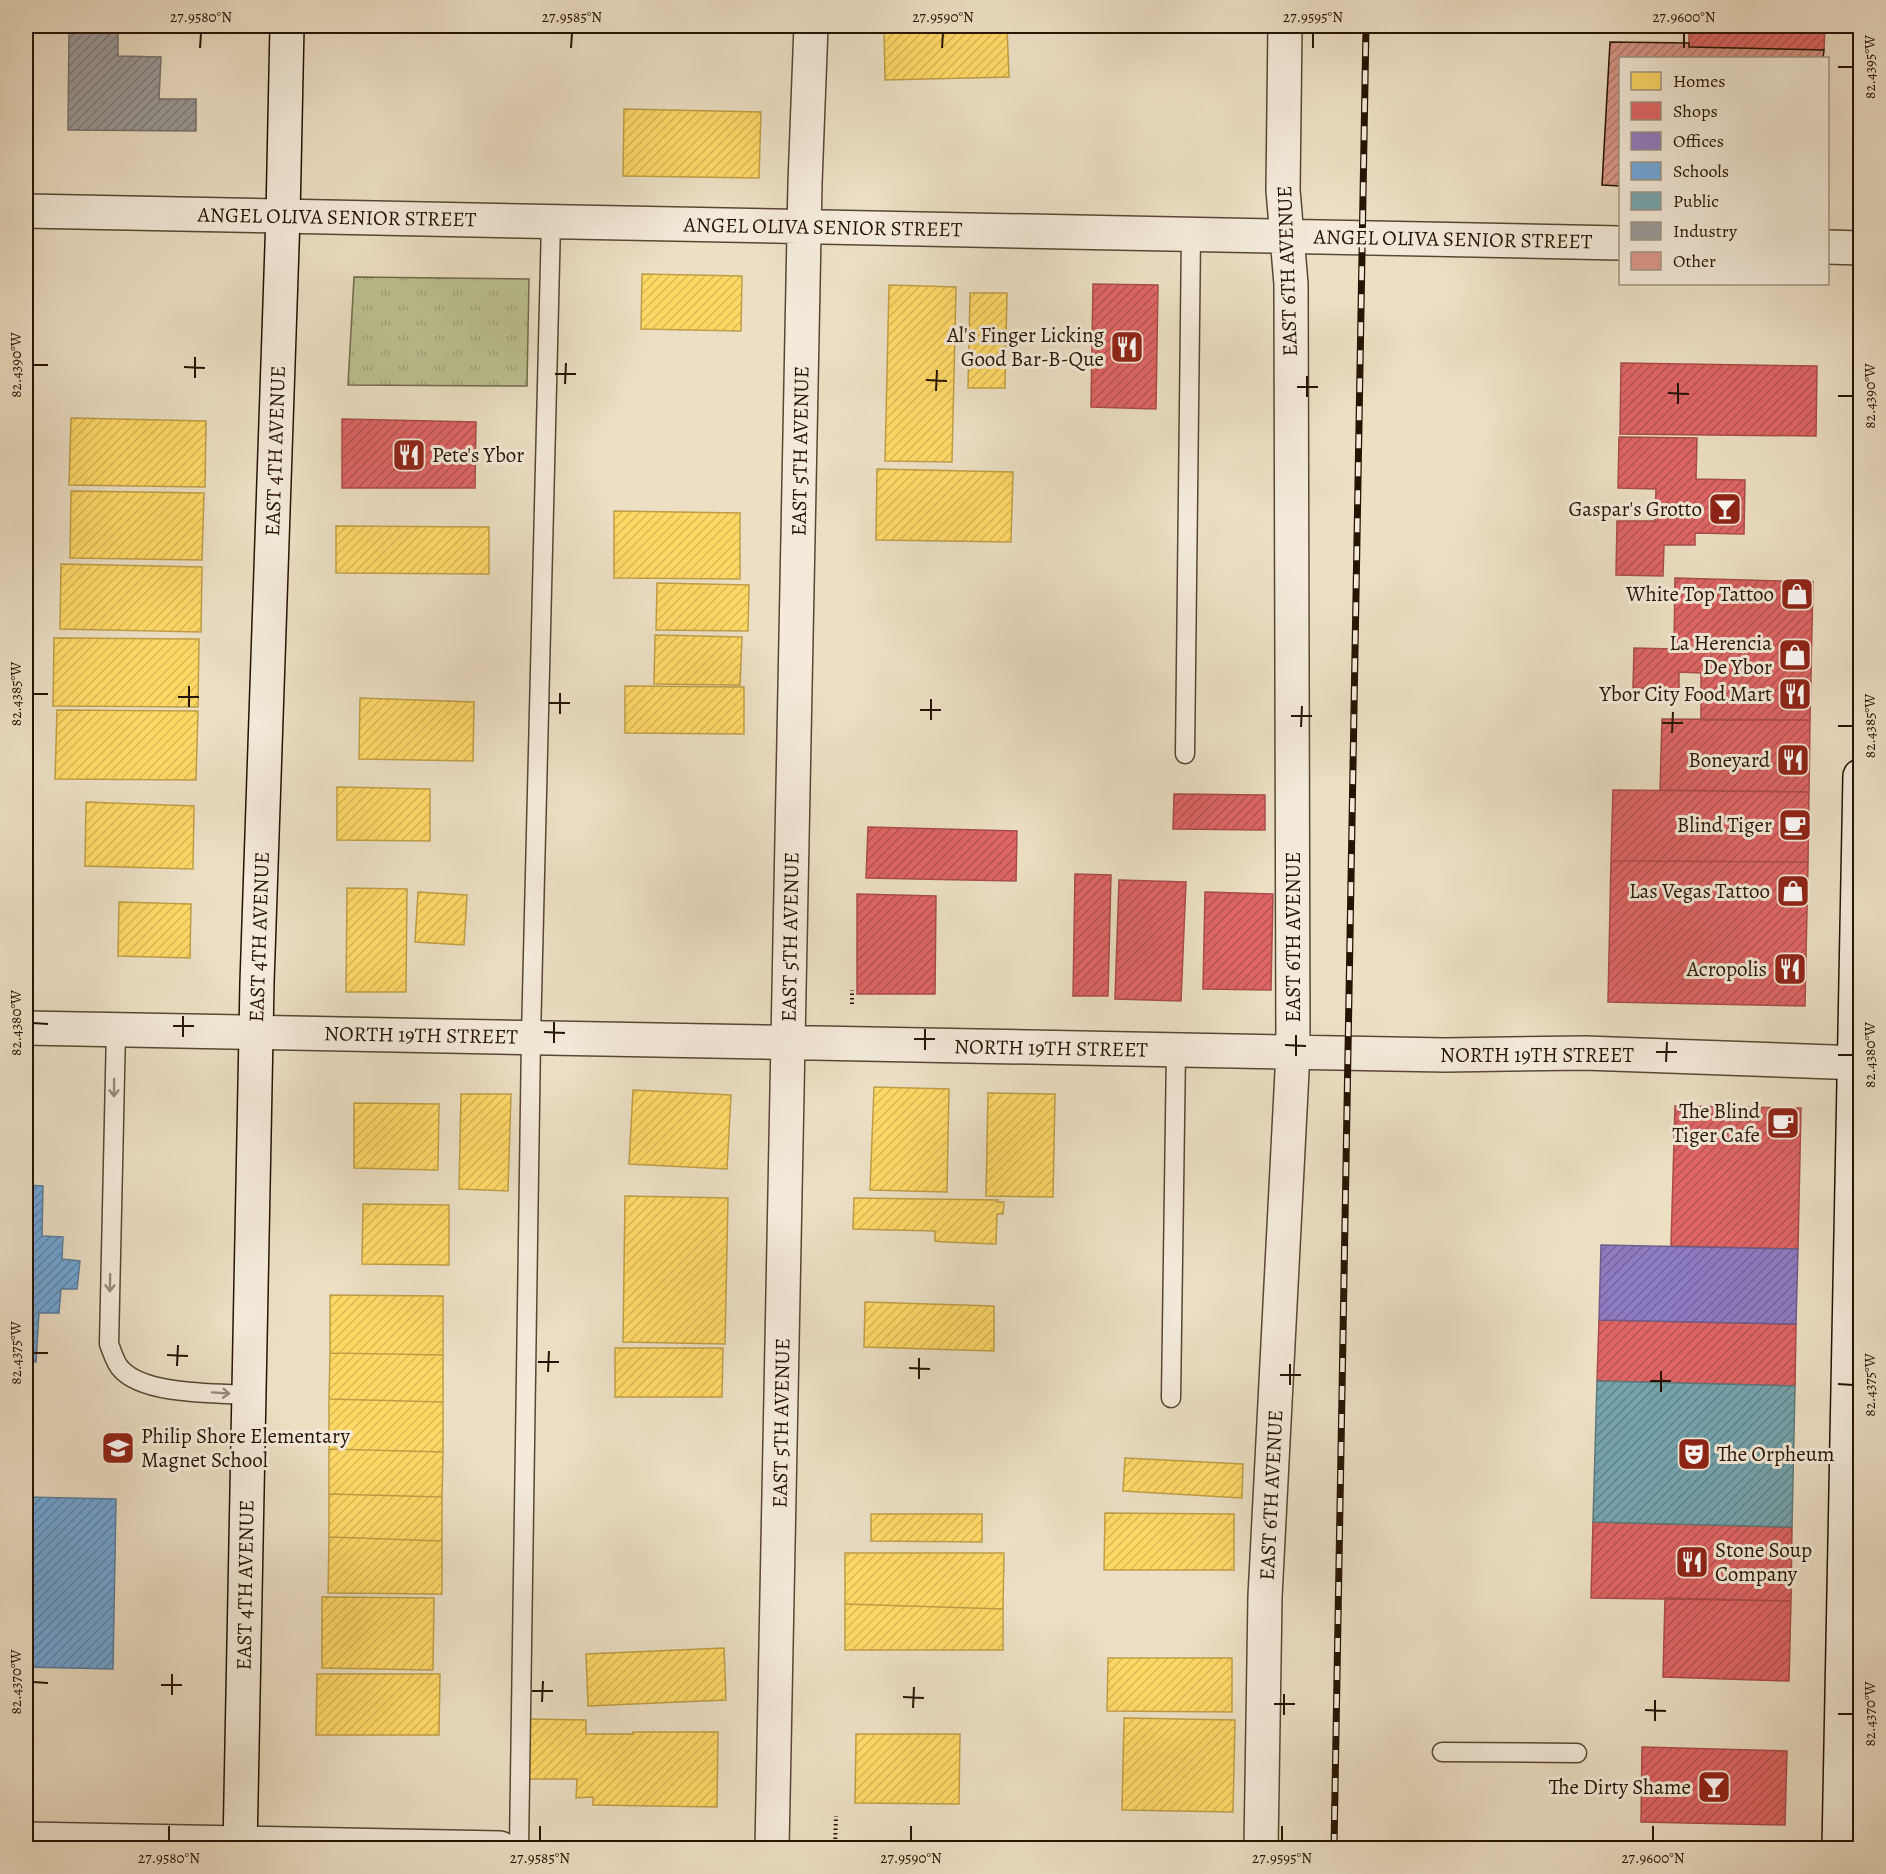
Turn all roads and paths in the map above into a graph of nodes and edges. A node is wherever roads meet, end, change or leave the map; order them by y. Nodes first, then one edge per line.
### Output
1 (287, 26) edge
2 (811, 26) edge
3 (1286, 26) edge
4 (26, 211) edge
5 (283, 216) junction
6 (551, 222) junction
7 (804, 227) junction
8 (1191, 234) junction
9 (1287, 236) junction
10 (1619, 243) edge
11 (1829, 247) edge
12 (1860, 248) edge
13 (1185, 754) dead end
14 (1860, 776) edge
15 (26, 1028) edge
16 (116, 1030) junction
17 (256, 1032) junction
18 (531, 1037) junction
19 (788, 1043) junction
20 (1176, 1050) junction
21 (1293, 1052) junction
22 (1858, 1063) edge
23 (249, 1395) junction
24 (1171, 1398) dead end
25 (1442, 1752) dead end
26 (1576, 1753) dead end
27 (836, 1816) dead end
28 (26, 1839) edge
29 (240, 1846) edge
30 (500, 1848) edge
31 (519, 1848) edge
32 (772, 1848) edge
33 (835, 1848) edge
34 (1261, 1848) edge
35 (1839, 1848) edge

1 - 5 street, EAST 4TH AVENUE
2 - 7 street, EAST 5TH AVENUE
3 - 9 street, EAST 6TH AVENUE
4 - 5 street, ANGEL OLIVA SENIOR STREET
5 - 6 street, ANGEL OLIVA SENIOR STREET
5 - 17 street, EAST 4TH AVENUE
6 - 7 street, ANGEL OLIVA SENIOR STREET
6 - 18 lane
7 - 8 street, ANGEL OLIVA SENIOR STREET
7 - 19 street, EAST 5TH AVENUE
8 - 9 street, ANGEL OLIVA SENIOR STREET
8 - 13 lane
9 - 10 street, ANGEL OLIVA SENIOR STREET
9 - 21 street, EAST 6TH AVENUE
11 - 12 street
14 - 22 street
15 - 16 street, NORTH 19TH STREET
16 - 17 street, NORTH 19TH STREET
16 -> 23 lane
17 - 18 street, NORTH 19TH STREET
17 - 23 street, EAST 4TH AVENUE
18 - 19 street, NORTH 19TH STREET
18 - 31 lane
19 - 20 street, NORTH 19TH STREET
19 - 32 street, EAST 5TH AVENUE
20 - 21 street, NORTH 19TH STREET
20 - 24 lane
21 - 22 street, NORTH 19TH STREET
21 - 34 street, EAST 6TH AVENUE
22 - 35 street
23 - 29 street, EAST 4TH AVENUE
25 - 26 lane
27 - 33 path
28 - 29 street
29 - 30 street

